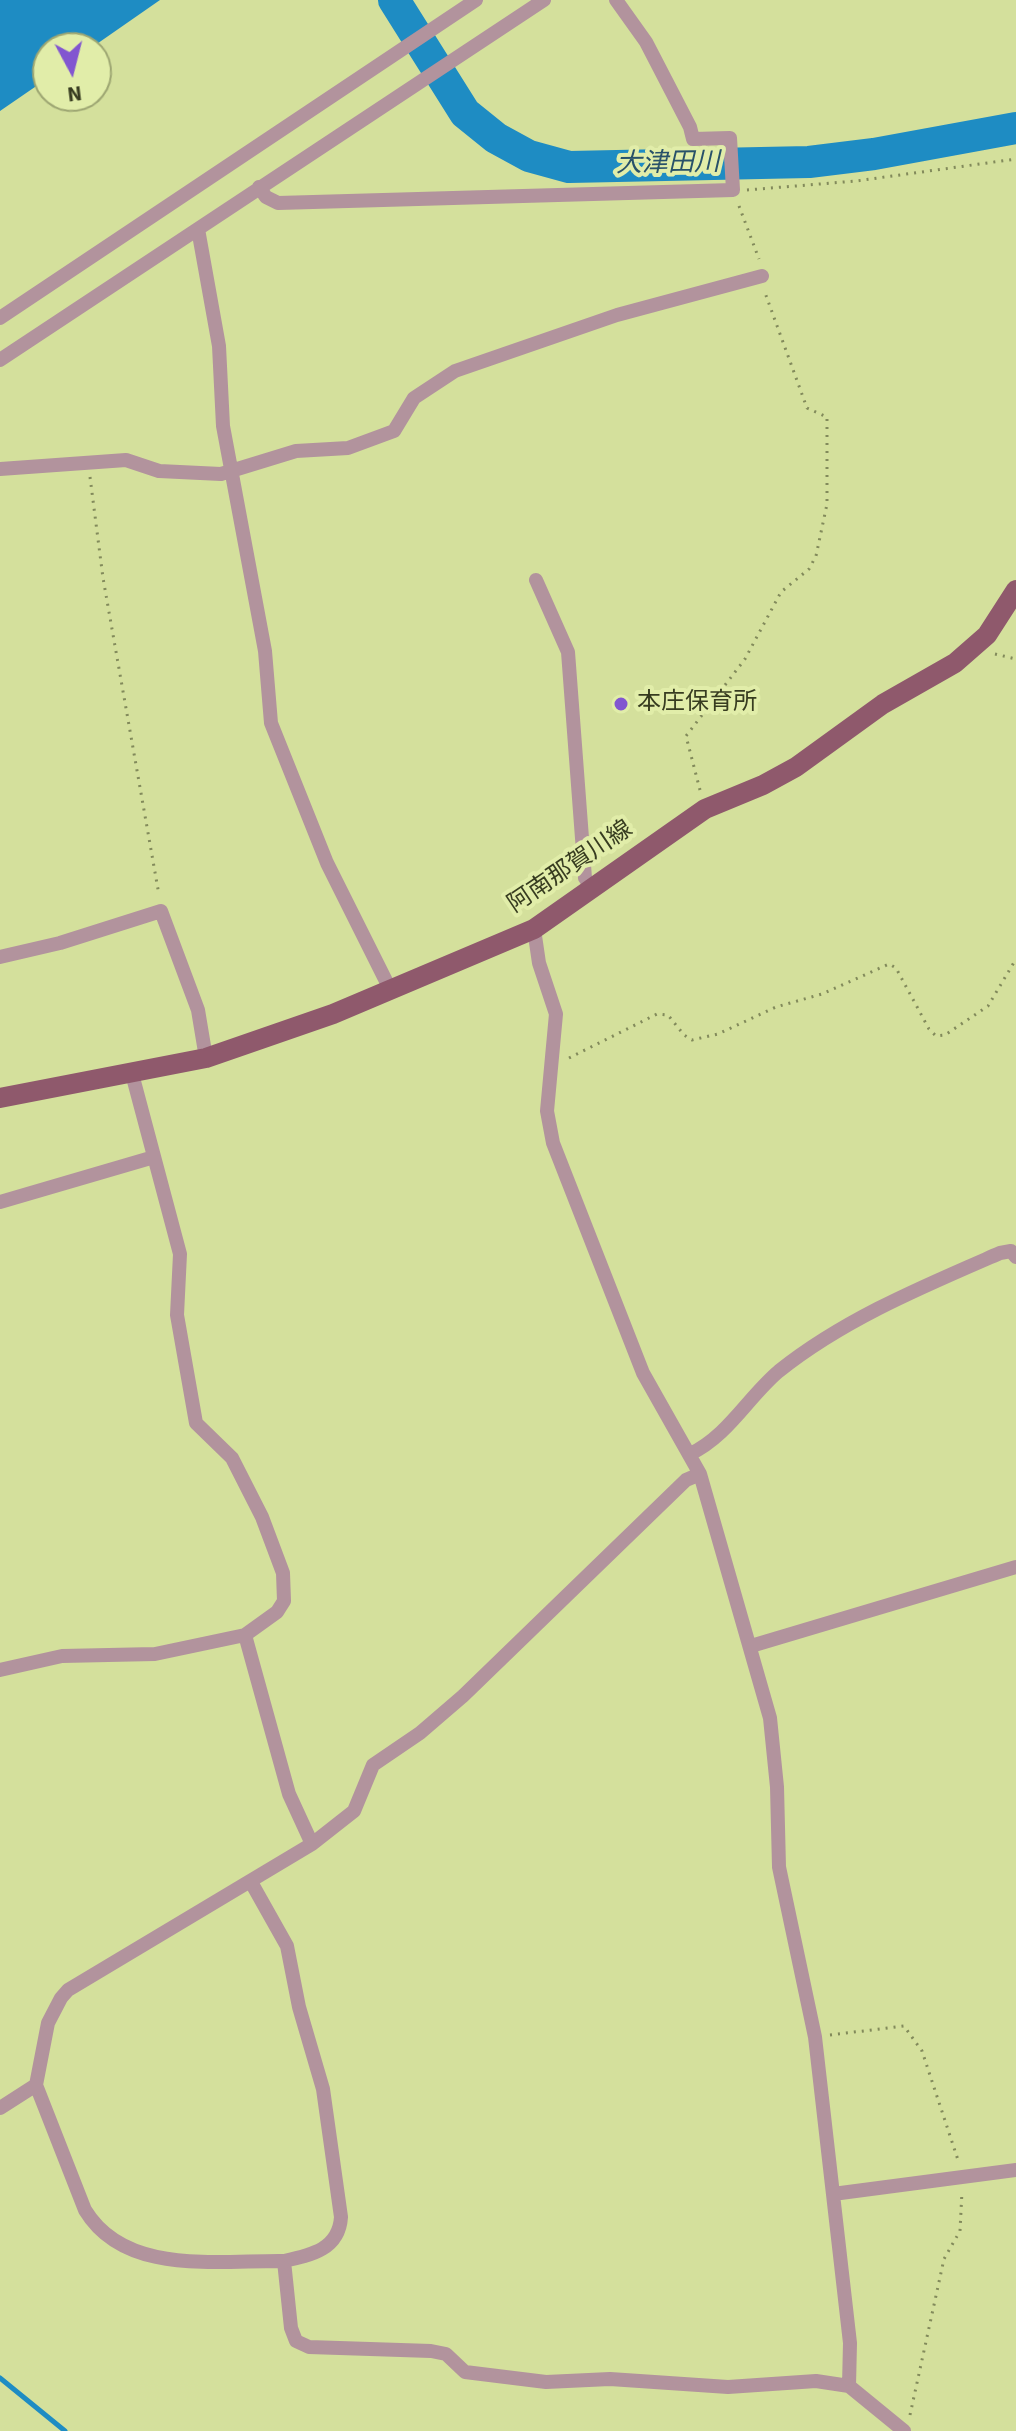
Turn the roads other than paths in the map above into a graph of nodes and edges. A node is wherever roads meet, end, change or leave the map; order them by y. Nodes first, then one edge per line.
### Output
1 (476, 0) edge
2 (544, 0) edge
3 (616, 0) edge
4 (259, 187) junction
5 (198, 229) junction
6 (762, 276) road end
7 (0, 318) edge
8 (0, 360) edge
9 (0, 469) edge
10 (233, 470) junction
11 (536, 580) dead end
12 (1016, 590) edge
13 (593, 889) junction
14 (534, 929) junction
15 (0, 957) edge
16 (390, 989) junction
17 (206, 1058) junction
18 (131, 1070) junction
19 (0, 1098) edge
20 (154, 1157) junction
21 (0, 1202) edge
22 (1016, 1257) edge
23 (690, 1454) junction
24 (700, 1474) junction
25 (1016, 1567) edge
26 (245, 1635) junction
27 (751, 1646) junction
28 (0, 1670) edge
29 (312, 1844) junction
30 (251, 1882) junction
31 (36, 2085) junction
32 (0, 2108) edge
33 (1016, 2170) edge
34 (833, 2194) junction
35 (284, 2261) junction
36 (849, 2386) junction
37 (904, 2431) edge

1 - 7 street
2 - 4 street
3 - 4 street
4 - 5 street
5 - 8 street
5 - 10 street
6 - 10 street
9 - 10 street
10 - 16 street
11 - 13 street
12 - 13 main road, 阿南那賀川線
13 - 14 main road, 阿南那賀川線
14 - 16 main road, 阿南那賀川線
14 - 23 street
15 - 17 street
16 - 17 main road, 阿南那賀川線
17 - 18 main road, 阿南那賀川線
18 - 19 main road, 阿南那賀川線
18 - 20 street
20 - 21 street
20 - 26 street
22 - 23 street
23 - 24 street
24 - 27 street
24 - 29 street
25 - 27 street
26 - 28 street
26 - 29 street
27 - 34 street
29 - 30 street
30 - 31 street
30 - 35 street
31 - 32 street
31 - 35 street
33 - 34 street
34 - 36 street
35 - 36 street
36 - 37 street

